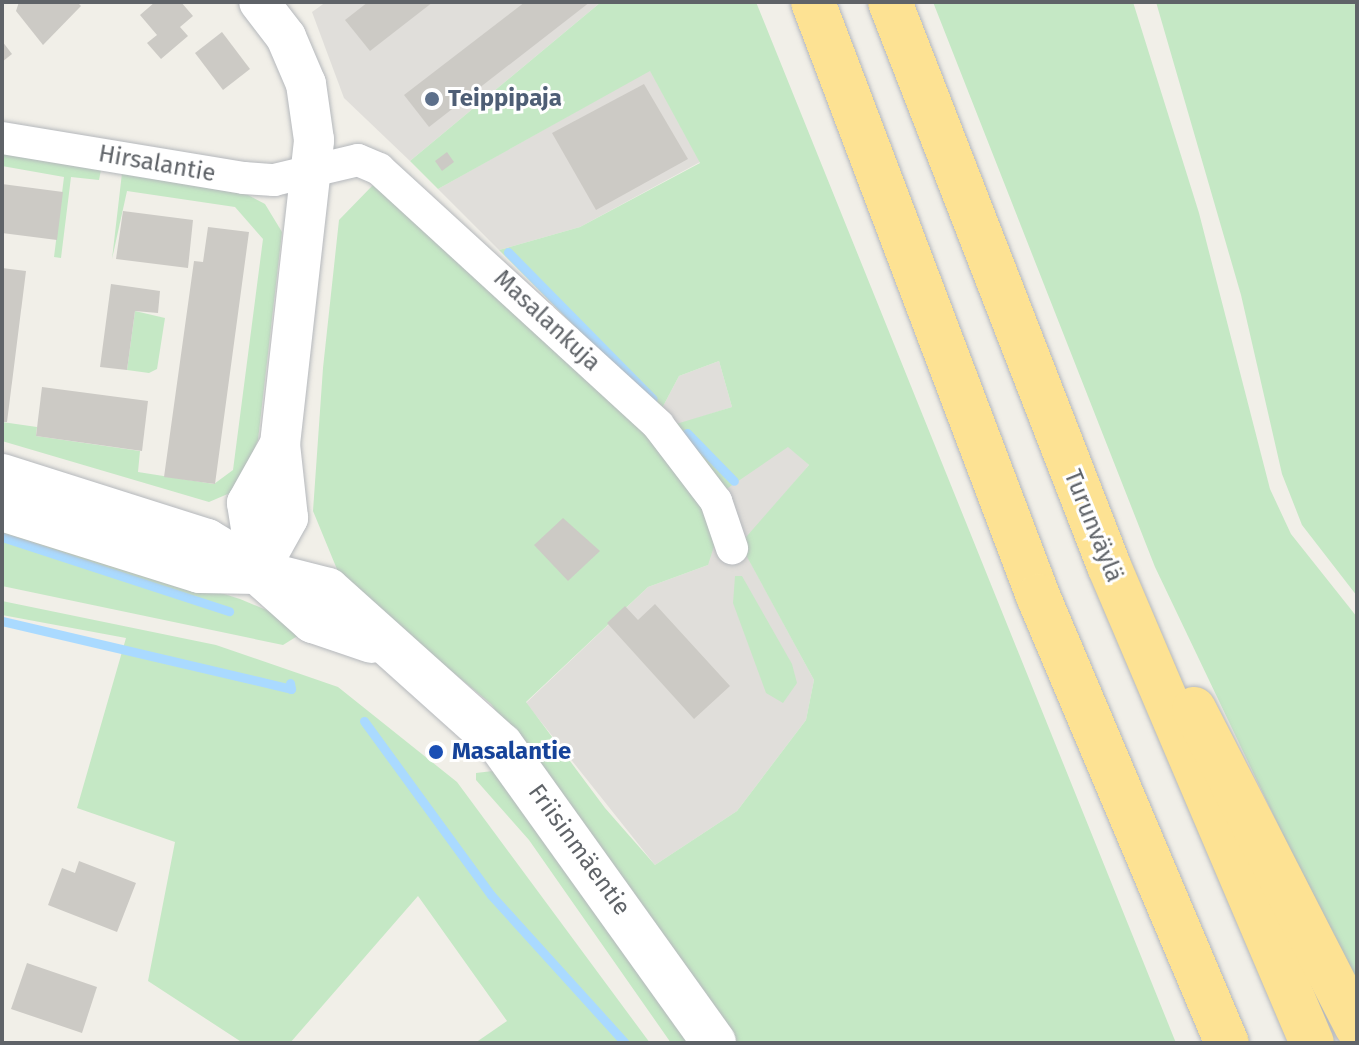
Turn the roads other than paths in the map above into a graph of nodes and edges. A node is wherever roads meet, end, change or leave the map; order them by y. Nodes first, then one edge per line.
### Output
1 (259, 2) edge
2 (813, 2) edge
3 (890, 2) edge
4 (2, 138) edge
5 (312, 169) junction
6 (2, 476) edge
7 (2, 509) edge
8 (732, 548) dead end
9 (1109, 566) junction
10 (258, 572) junction
11 (1357, 1027) edge
12 (1222, 1035) edge
13 (714, 1043) edge
14 (1312, 1043) edge

1 - 5 street
2 - 12 highway
3 - 9 highway, Turunväylä
4 - 5 street, Hirsalantie
5 - 8 street, Masalankuja
5 - 10 street
6 - 10 main road, Friisinmäentie
7 - 10 main road, Friisinmäentie
9 - 11 highway
9 - 14 highway, Turunväylä
10 - 13 main road, Friisinmäentie

